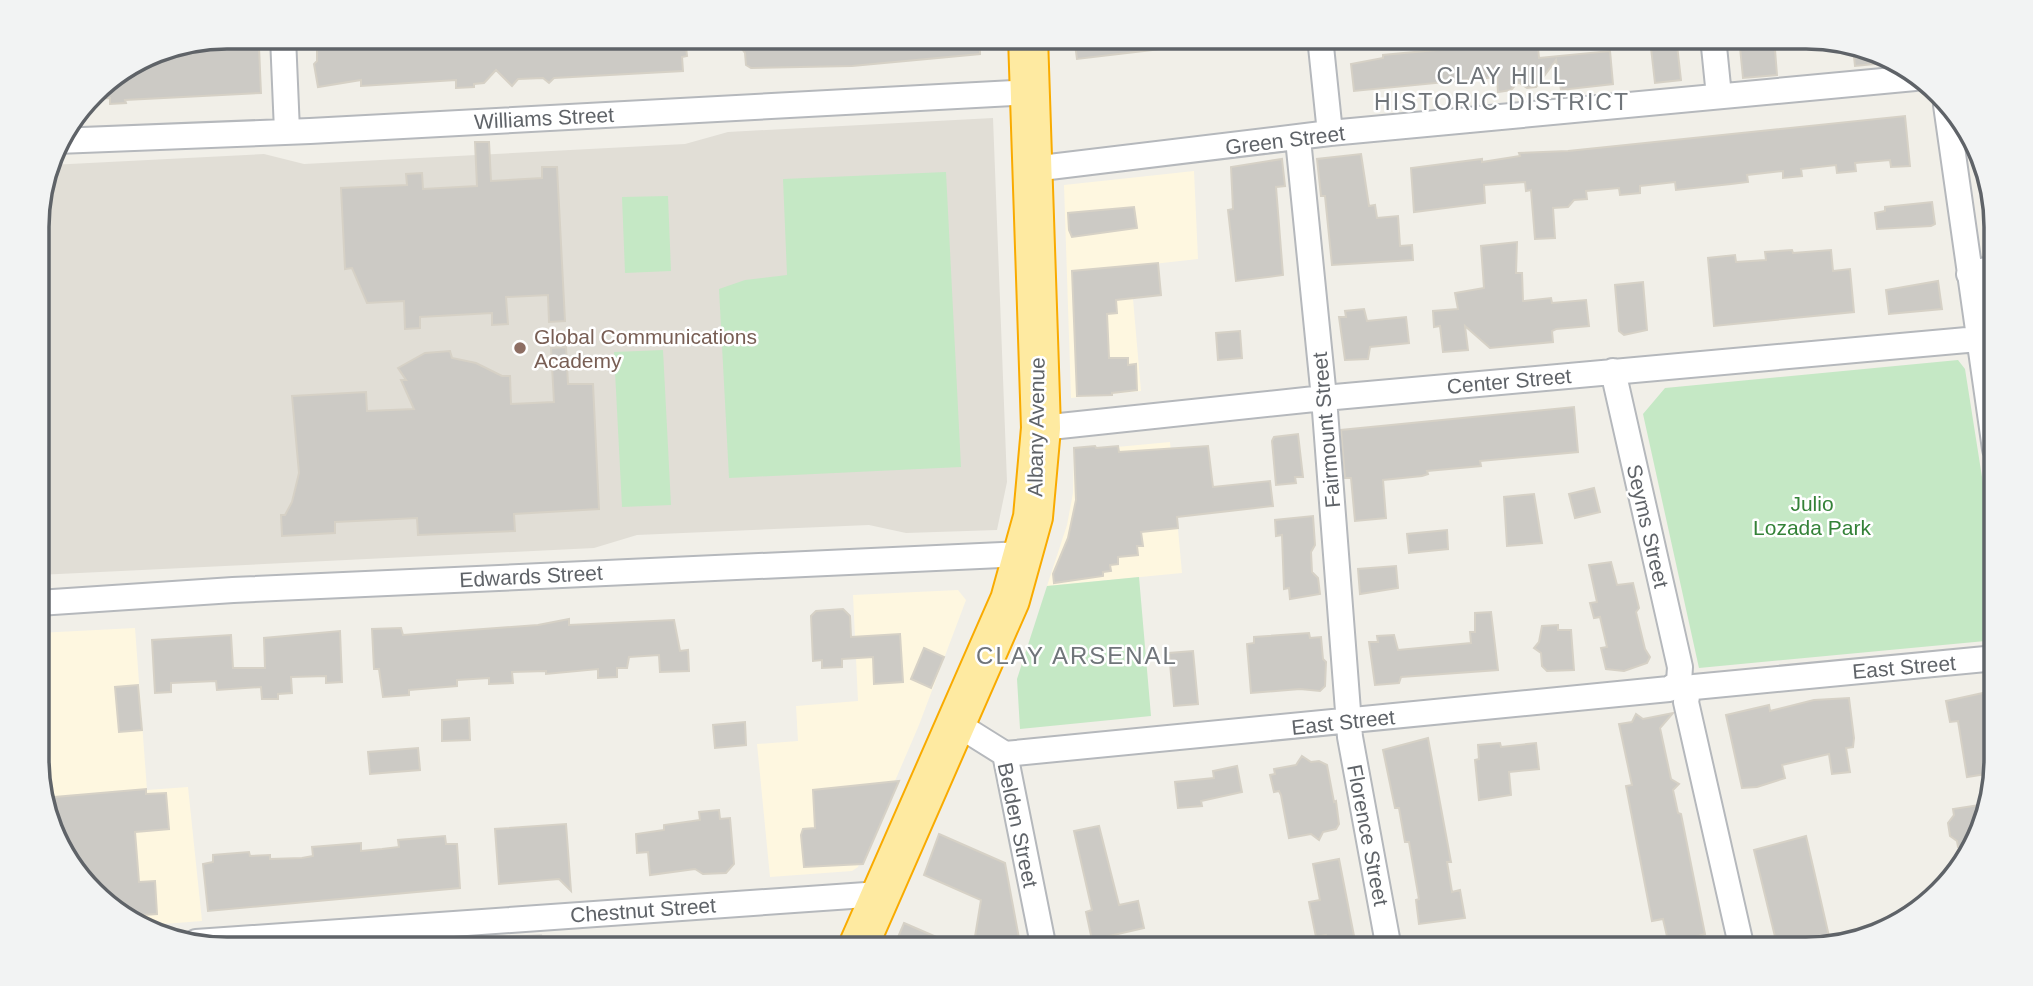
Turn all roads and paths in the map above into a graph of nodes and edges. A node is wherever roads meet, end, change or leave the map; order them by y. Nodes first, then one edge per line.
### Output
1 (284, 49) edge
2 (1029, 49) edge
3 (1321, 49) edge
4 (1714, 49) edge
5 (1904, 79) edge
6 (1031, 92) junction
7 (1720, 96) junction
8 (1949, 121) edge
9 (287, 131) junction
10 (1330, 133) junction
11 (1298, 139) junction
12 (72, 140) edge
13 (1033, 169) junction
14 (1984, 271) edge
15 (1969, 274) junction
16 (1978, 339) junction
17 (1612, 371) junction
18 (1984, 378) edge
19 (1324, 398) junction
20 (1041, 428) junction
21 (1024, 554) junction
22 (49, 602) edge
23 (1984, 659) edge
24 (1683, 687) junction
25 (1350, 721) junction
26 (957, 724) junction
27 (1005, 754) junction
28 (880, 894) junction
29 (267, 937) edge
30 (862, 937) edge
31 (1042, 937) edge
32 (1387, 937) edge
33 (1739, 937) edge

1 - 9 street
2 - 6 highway, Albany Avenue
3 - 10 street
4 - 7 street
5 - 7 street, Green Street
6 - 9 street, Williams Street
6 - 13 highway, Albany Avenue
7 - 10 street, Green Street
8 - 15 street
9 - 12 street, Williams Street
10 - 11 street, Green Street
11 - 13 street, Green Street
11 - 19 street, Fairmount Street
13 - 20 highway, Albany Avenue
14 - 15 street
15 - 16 street
16 - 17 street, Center Street
16 - 18 street
17 - 19 street, Center Street
17 - 24 street, Seyms Street
19 - 20 street, Center Street
19 - 25 street, Fairmount Street
20 - 21 highway, Albany Avenue
21 - 22 street, Edwards Street
21 - 26 highway, Albany Avenue
23 - 24 street, East Street
24 - 25 street, East Street
24 - 33 street, Seyms Street
25 - 27 street, East Street
25 - 32 street, Florence Street
26 - 27 street, Belden Street
26 - 28 highway, Albany Avenue
27 - 31 street, Belden Street
28 - 29 street, Chestnut Street
28 - 30 highway, Albany Avenue

